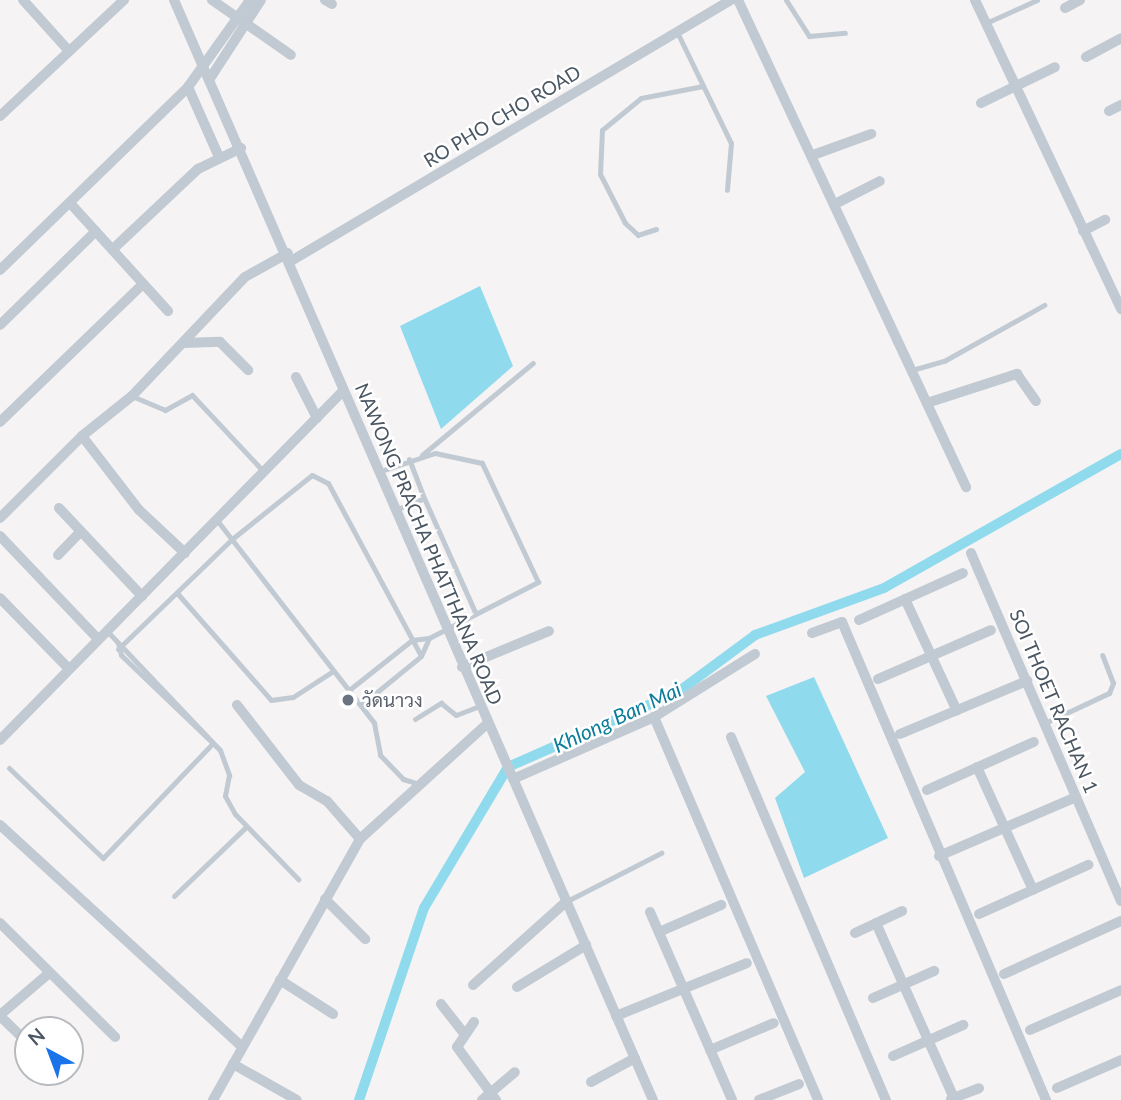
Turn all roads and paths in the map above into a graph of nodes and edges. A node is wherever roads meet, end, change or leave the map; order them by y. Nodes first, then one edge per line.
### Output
1 (23, 0) edge
2 (124, 0) edge
3 (174, 0) edge
4 (212, 0) edge
5 (250, 0) edge
6 (261, 0) edge
7 (732, 0) edge
8 (738, 0) edge
9 (786, 0) edge
10 (975, 0) edge
11 (1037, 0) edge
12 (1080, 0) edge
13 (1065, 8) dead end
14 (242, 21) junction
15 (986, 23) junction
16 (677, 32) junction
17 (845, 33) dead end
18 (1121, 38) edge
19 (69, 51) junction
20 (291, 55) dead end
21 (1086, 57) dead end
22 (1055, 67) dead end
23 (204, 69) junction
24 (209, 80) junction
25 (703, 86) junction
26 (1015, 86) junction
27 (188, 87) junction
28 (981, 103) dead end
29 (1121, 105) edge
30 (1109, 111) dead end
31 (0, 116) edge
32 (871, 134) dead end
33 (241, 148) junction
34 (813, 155) junction
35 (219, 157) junction
36 (880, 181) dead end
37 (727, 190) dead end
38 (70, 203) junction
39 (837, 203) junction
40 (1105, 220) dead end
41 (656, 229) dead end
42 (1083, 231) junction
43 (96, 232) junction
44 (113, 249) junction
45 (290, 257) junction
46 (0, 270) edge
47 (142, 284) junction
48 (1044, 305) dead end
49 (1121, 309) edge
50 (168, 311) dead end
51 (0, 325) edge
52 (183, 343) junction
53 (533, 363) dead end
54 (248, 370) dead end
55 (912, 370) junction
56 (296, 377) dead end
57 (343, 391) junction
58 (132, 396) junction
59 (1036, 401) dead end
60 (928, 403) junction
61 (317, 418) junction
62 (0, 422) edge
63 (82, 436) junction
64 (422, 455) junction
65 (409, 459) junction
66 (264, 472) junction
67 (379, 472) junction
68 (966, 486) dead end
69 (424, 498) junction
70 (59, 508) dead end
71 (395, 510) junction
72 (0, 518) edge
73 (216, 519) junction
74 (81, 531) junction
75 (0, 536) edge
76 (232, 539) junction
77 (185, 553) junction
78 (971, 553) dead end
79 (58, 555) dead end
80 (962, 573) dead end
81 (177, 593) junction
82 (142, 596) junction
83 (0, 598) edge
84 (905, 599) junction
85 (475, 612) junction
86 (859, 620) dead end
87 (445, 629) junction
88 (991, 630) dead end
89 (107, 631) junction
90 (549, 631) dead end
91 (812, 632) dead end
92 (429, 638) junction
93 (98, 639) junction
94 (412, 640) junction
95 (119, 645) junction
96 (755, 654) dead end
97 (1102, 654) dead end
98 (421, 656) junction
99 (932, 656) junction
100 (462, 667) junction
101 (68, 668) junction
102 (333, 671) junction
103 (878, 679) dead end
104 (1027, 681) junction
105 (349, 690) junction
106 (237, 705) dead end
107 (361, 705) junction
108 (479, 706) junction
109 (957, 711) junction
110 (653, 717) junction
111 (415, 719) dead end
112 (1045, 723) junction
113 (487, 724) junction
114 (900, 734) dead end
115 (731, 737) dead end
116 (0, 740) edge
117 (1034, 742) dead end
118 (210, 746) junction
119 (220, 750) junction
120 (9, 768) dead end
121 (977, 768) junction
122 (512, 777) junction
123 (416, 783) junction
124 (927, 790) dead end
125 (1076, 797) junction
126 (244, 828) junction
127 (1005, 829) junction
128 (2, 831) edge
129 (360, 839) junction
130 (661, 853) dead end
131 (939, 856) junction
132 (1088, 865) dead end
133 (298, 879) dead end
134 (1033, 890) junction
135 (174, 896) dead end
136 (326, 899) junction
137 (567, 901) junction
138 (1121, 901) edge
139 (721, 905) dead end
140 (902, 911) dead end
141 (650, 912) dead end
142 (979, 914) dead end
143 (1121, 921) edge
144 (0, 923) edge
145 (876, 923) junction
146 (659, 932) junction
147 (855, 933) dead end
148 (365, 939) dead end
149 (586, 945) junction
150 (747, 963) dead end
151 (933, 971) dead end
152 (48, 974) junction
153 (1004, 974) dead end
154 (280, 980) junction
155 (473, 985) dead end
156 (903, 985) junction
157 (517, 987) dead end
158 (683, 989) junction
159 (1121, 990) edge
160 (873, 998) dead end
161 (441, 1004) dead end
162 (333, 1014) dead end
163 (0, 1015) edge
164 (617, 1016) junction
165 (474, 1023) dead end
166 (774, 1023) dead end
167 (963, 1025) dead end
168 (14, 1029) edge
169 (1030, 1030) dead end
170 (463, 1032) junction
171 (115, 1037) dead end
172 (928, 1040) junction
173 (242, 1047) junction
174 (710, 1050) junction
175 (893, 1056) dead end
176 (635, 1058) junction
177 (1121, 1060) edge
178 (233, 1064) junction
179 (514, 1072) dead end
180 (591, 1082) dead end
181 (799, 1084) dead end
182 (979, 1088) dead end
183 (1057, 1088) dead end
184 (489, 1098) edge
185 (951, 1099) edge
186 (213, 1100) edge
187 (297, 1100) edge
188 (653, 1100) edge
189 (732, 1100) edge
190 (759, 1100) edge
191 (818, 1100) edge
192 (886, 1100) edge
193 (1046, 1100) edge

1 - 19 street
2 - 19 street
3 - 23 street, NAWONG PRACHA PHATTHANA ROAD
4 - 14 street
5 - 14 street
6 - 14 street
7 - 16 street, RO PHO CHO ROAD
8 - 34 street
9 - 17 lane
10 - 15 street
11 - 15 lane
12 - 13 street
14 - 20 street
14 - 23 street
14 - 24 street
15 - 26 street
16 - 25 lane
16 - 45 street, RO PHO CHO ROAD
18 - 21 street
19 - 31 street
22 - 26 street
23 - 24 street, NAWONG PRACHA PHATTHANA ROAD
23 - 27 street
24 - 33 street, NAWONG PRACHA PHATTHANA ROAD
25 - 37 lane
25 - 41 lane
26 - 28 street
26 - 42 street
27 - 35 street
27 - 38 street
29 - 30 street
32 - 34 street
33 - 35 street
33 - 45 street, NAWONG PRACHA PHATTHANA ROAD
34 - 39 street
35 - 44 street
36 - 39 street
38 - 43 street
38 - 46 street
39 - 55 street
40 - 42 street
42 - 49 street
43 - 44 street
43 - 51 street
44 - 47 street
45 - 52 street, RO PHO CHO ROAD
45 - 57 street, NAWONG PRACHA PHATTHANA ROAD
47 - 50 street
47 - 62 street
48 - 55 lane
52 - 54 street
52 - 58 street, RO PHO CHO ROAD
53 - 64 lane
55 - 60 street
56 - 61 street
57 - 61 street
57 - 67 street, NAWONG PRACHA PHATTHANA ROAD
58 - 63 street, RO PHO CHO ROAD
58 - 66 lane
59 - 60 street
60 - 68 street
61 - 66 street
63 - 72 street, RO PHO CHO ROAD
63 - 77 street
64 - 65 lane
64 - 85 lane
65 - 67 lane
65 - 69 lane
66 - 73 street
67 - 71 street, NAWONG PRACHA PHATTHANA ROAD
69 - 71 lane
69 - 85 lane
70 - 74 street
71 - 87 street, NAWONG PRACHA PHATTHANA ROAD
73 - 76 lane
73 - 77 street
74 - 79 street
74 - 82 street
75 - 93 street
76 - 81 lane
76 - 94 lane
76 - 102 lane
77 - 82 street
78 - 104 street, SOI THOET RACHAN 1
80 - 84 street
81 - 95 lane
81 - 102 lane
82 - 89 street
83 - 101 street
84 - 86 street
84 - 99 street
85 - 87 lane
87 - 92 lane
87 - 100 street, NAWONG PRACHA PHATTHANA ROAD
88 - 99 street
89 - 93 street
89 - 95 lane
90 - 100 street
91 - 131 street
92 - 94 lane
92 - 98 lane
93 - 101 street
94 - 98 lane
94 - 105 lane
95 - 118 lane
95 - 119 lane
96 - 110 street
97 - 112 lane
98 - 107 lane
99 - 103 street
99 - 109 street
100 - 108 street, NAWONG PRACHA PHATTHANA ROAD
101 - 116 street
102 - 105 lane
104 - 109 street
104 - 112 street, SOI THOET RACHAN 1
105 - 107 lane
106 - 129 street
107 - 123 lane
108 - 111 lane
108 - 113 street, NAWONG PRACHA PHATTHANA ROAD
109 - 114 street
110 - 122 street
110 - 191 street
112 - 125 street, SOI THOET RACHAN 1
113 - 122 street, NAWONG PRACHA PHATTHANA ROAD
113 - 123 street
115 - 192 street
117 - 121 street
118 - 119 lane
118 - 120 lane
119 - 126 lane
121 - 124 street
121 - 127 street
122 - 137 street, NAWONG PRACHA PHATTHANA ROAD
123 - 129 street
125 - 127 street
125 - 138 street, SOI THOET RACHAN 1
126 - 133 lane
126 - 135 lane
127 - 131 street
127 - 134 street
128 - 173 street
129 - 136 street
130 - 137 lane
131 - 193 street
132 - 134 street
134 - 142 street
136 - 148 street
136 - 154 street
137 - 149 street, NAWONG PRACHA PHATTHANA ROAD
137 - 155 street
139 - 146 street
140 - 145 street
141 - 146 street
143 - 153 street
144 - 152 street
145 - 147 street
145 - 156 street
146 - 158 street
149 - 157 street
149 - 164 street, NAWONG PRACHA PHATTHANA ROAD
150 - 158 street
151 - 156 street
152 - 163 street
152 - 171 street
154 - 162 street
154 - 173 street
156 - 160 street
156 - 172 street
158 - 164 street
158 - 174 street
159 - 169 street
161 - 170 street
163 - 168 street
164 - 176 street, NAWONG PRACHA PHATTHANA ROAD
165 - 170 street
166 - 174 street
167 - 172 street
170 - 184 street
172 - 175 street
172 - 185 street
173 - 178 street
174 - 189 street
176 - 180 street
176 - 188 street, NAWONG PRACHA PHATTHANA ROAD
177 - 183 street
178 - 186 street
178 - 187 street
179 - 184 street
181 - 190 street
182 - 185 street

